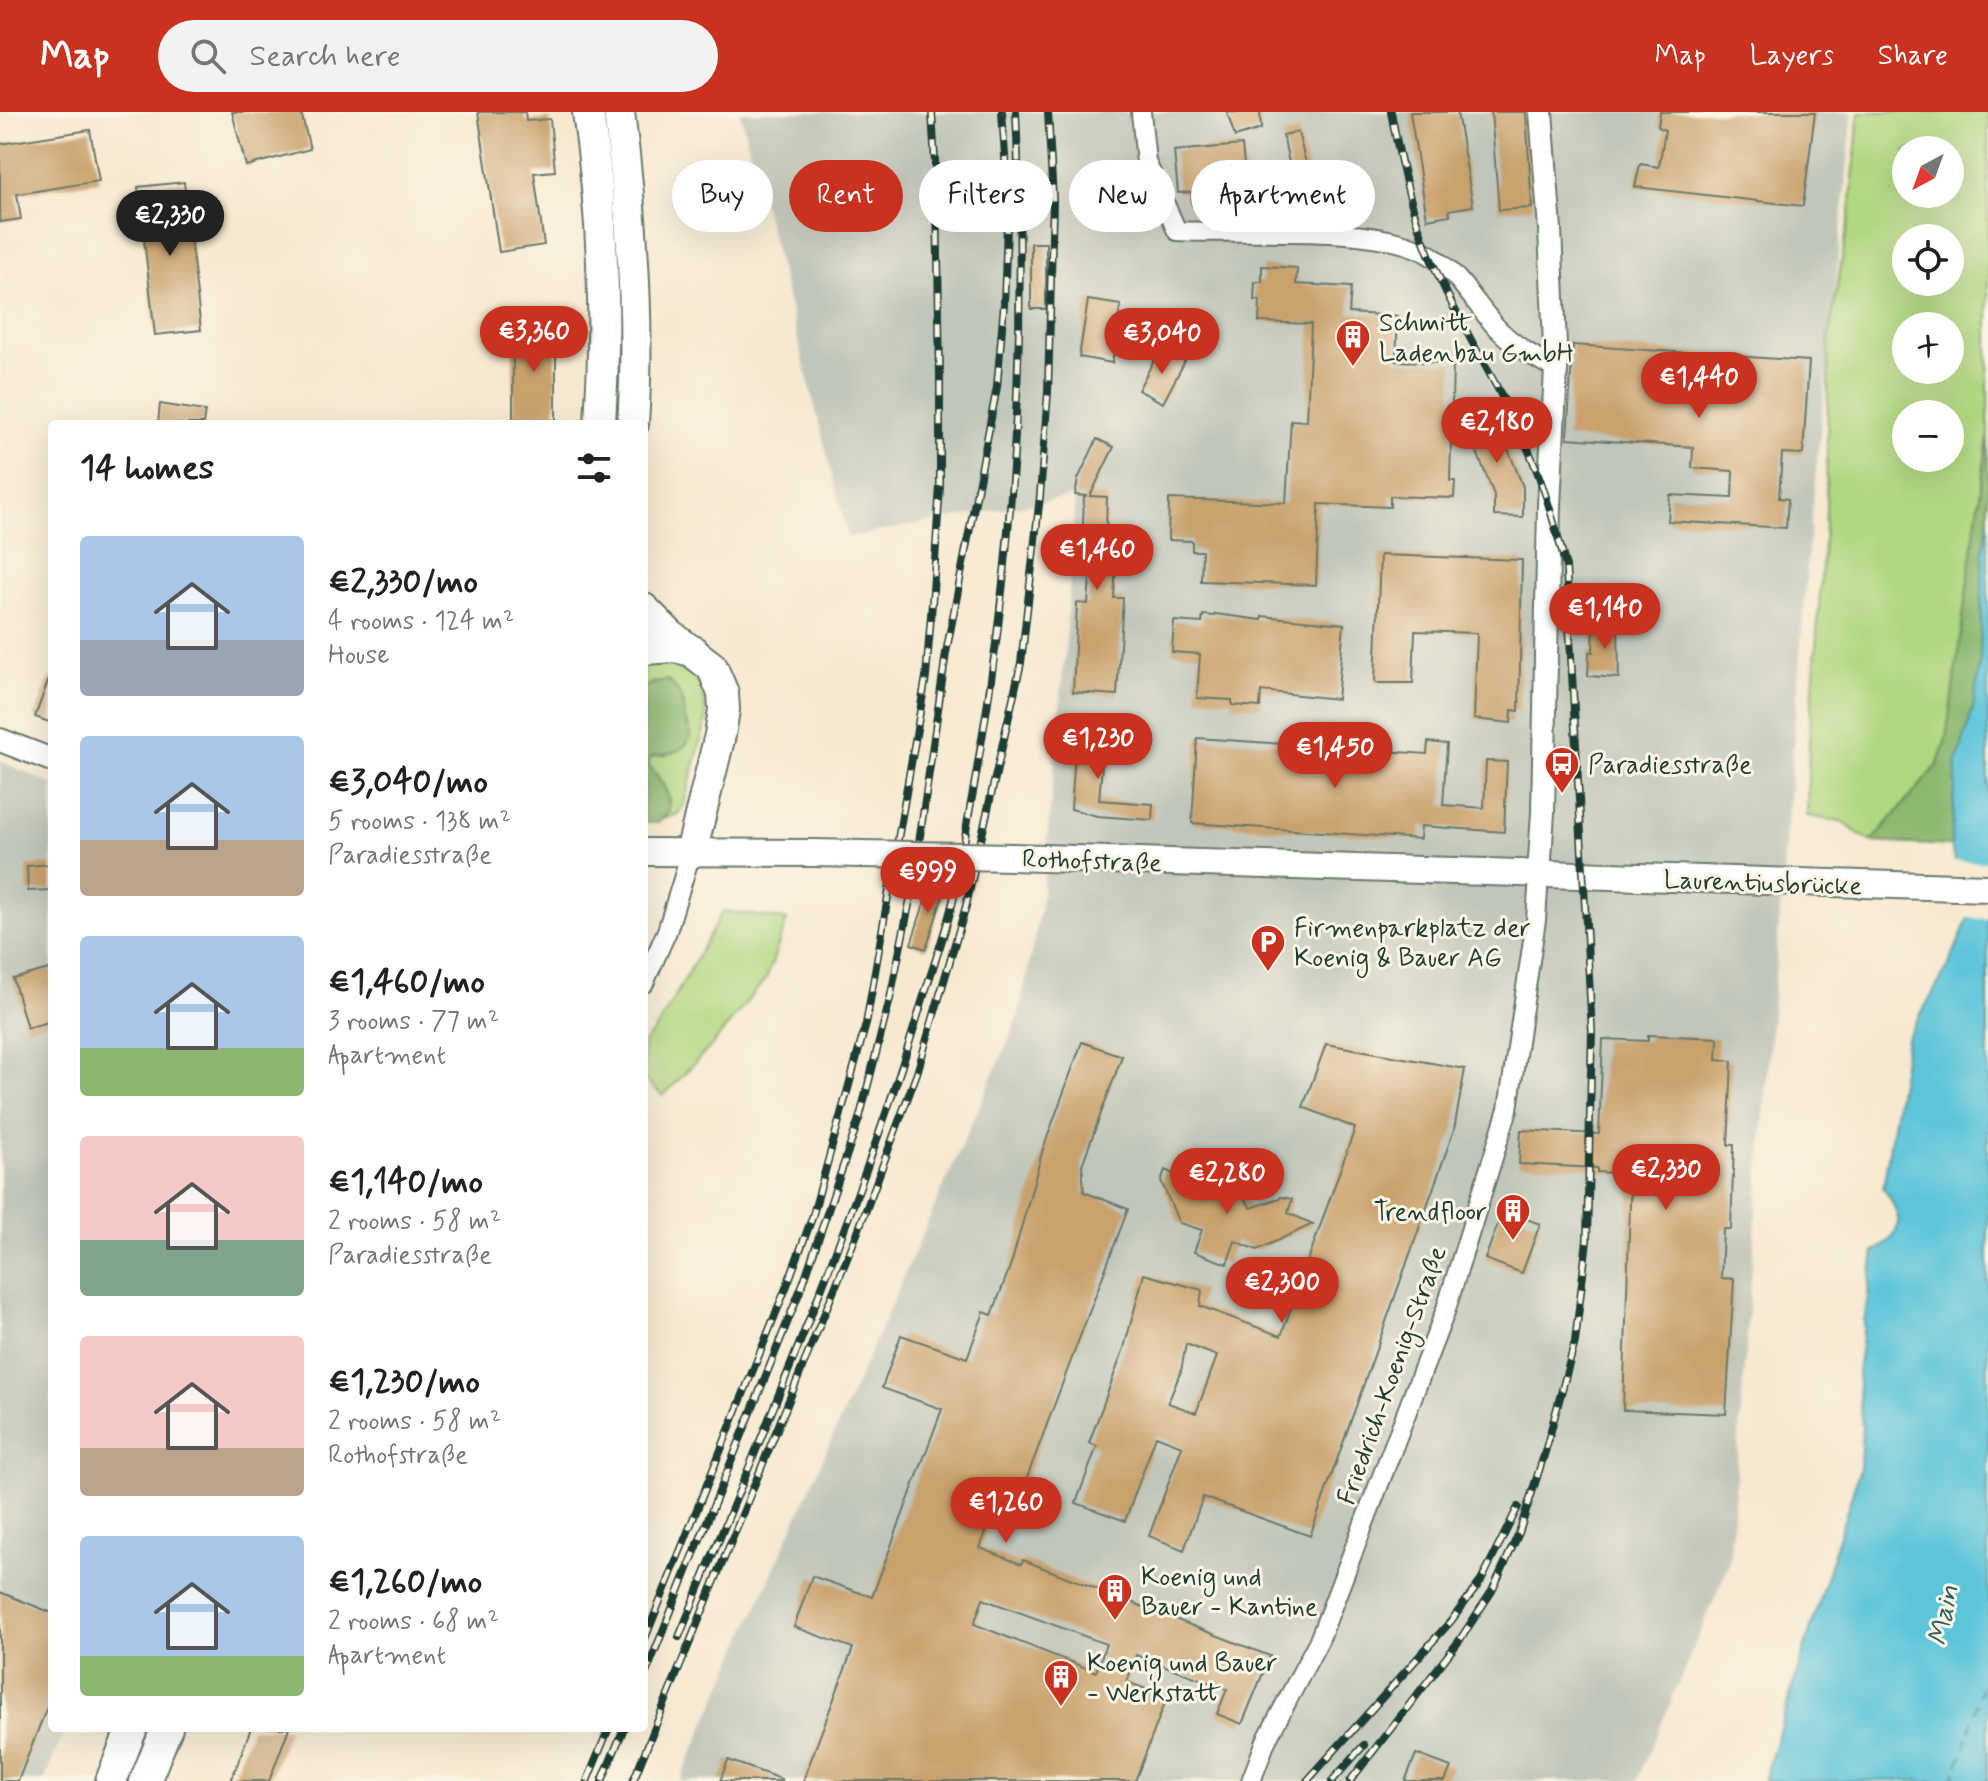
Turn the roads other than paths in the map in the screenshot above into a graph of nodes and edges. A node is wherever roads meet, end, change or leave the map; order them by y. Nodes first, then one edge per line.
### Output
1 (588, 112) edge
2 (619, 112) edge
3 (1141, 112) edge
4 (1541, 112) edge
5 (1556, 369) junction
6 (600, 420) edge
7 (633, 420) edge
8 (648, 613) edge
9 (648, 649) edge
10 (693, 651) junction
11 (0, 740) edge
12 (48, 758) edge
13 (648, 852) edge
14 (691, 853) junction
15 (1539, 875) junction
16 (1988, 888) edge
17 (648, 974) edge
18 (130, 1732) edge
19 (165, 1732) edge
20 (111, 1781) edge
21 (145, 1781) edge
22 (1251, 1781) edge

1 - 6 highway
2 - 7 highway
3 - 5 street
4 - 5 street
5 - 15 street
8 - 10 highway
9 - 10 highway
10 - 14 highway
11 - 12 street
13 - 14 main road, Rothofstraße
14 - 15 main road, Rothofstraße, bridge
14 - 17 street
15 - 16 main road, Laurentiusbrücke
15 - 22 street, Friedrich-Koenig-Straße
18 - 20 highway
19 - 21 highway

